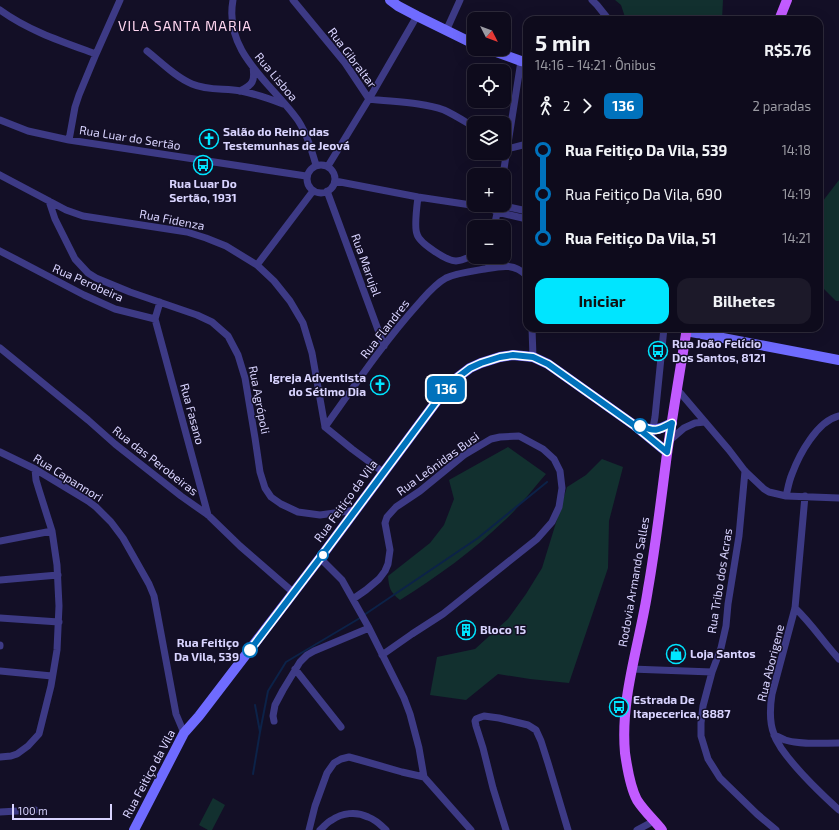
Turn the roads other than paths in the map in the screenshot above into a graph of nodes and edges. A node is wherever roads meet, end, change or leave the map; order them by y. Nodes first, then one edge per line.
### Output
1 (120, 0) edge
2 (233, 0) edge
3 (293, 0) edge
4 (390, 0) edge
5 (460, 0) edge
6 (592, 0) edge
7 (786, 0) edge
8 (0, 10) edge
9 (417, 16) junction
10 (606, 16) edge
11 (780, 16) edge
12 (446, 30) junction
13 (467, 40) edge
14 (147, 51) dead end
15 (96, 54) junction
16 (507, 56) edge
17 (523, 62) edge
18 (253, 67) junction
19 (523, 67) edge
20 (240, 91) junction
21 (370, 99) junction
22 (284, 104) junction
23 (0, 120) edge
24 (467, 122) edge
25 (511, 124) edge
26 (69, 140) junction
27 (523, 145) edge
28 (511, 147) edge
29 (316, 165) junction
30 (328, 166) junction
31 (0, 175) edge
32 (306, 176) junction
33 (335, 181) junction
34 (313, 191) junction
35 (327, 192) junction
36 (418, 197) junction
37 (49, 201) junction
38 (467, 204) edge
39 (511, 209) edge
40 (523, 210) edge
41 (511, 212) edge
42 (523, 217) edge
43 (0, 251) edge
44 (467, 257) edge
45 (457, 261) junction
46 (489, 264) edge
47 (257, 265) junction
48 (492, 268) junction
49 (463, 273) junction
50 (523, 273) edge
51 (160, 302) junction
52 (155, 319) junction
53 (532, 332) edge
54 (664, 332) edge
55 (686, 332) edge
56 (701, 332) edge
57 (384, 346) junction
58 (0, 348) edge
59 (533, 357) junction
60 (839, 360) edge
61 (677, 389) junction
62 (839, 416) edge
63 (705, 422) junction
64 (672, 423) junction
65 (325, 427) junction
66 (652, 435) junction
67 (670, 441) junction
68 (0, 452) edge
69 (667, 452) junction
70 (35, 469) junction
71 (745, 471) junction
72 (383, 472) junction
73 (786, 496) junction
74 (805, 496) junction
75 (839, 498) edge
76 (356, 510) junction
77 (208, 515) junction
78 (52, 531) junction
79 (0, 541) edge
80 (320, 558) junction
81 (58, 575) junction
82 (0, 580) edge
83 (294, 593) junction
84 (353, 599) junction
85 (795, 608) junction
86 (0, 618) edge
87 (58, 622) junction
88 (369, 628) junction
89 (382, 655) junction
90 (839, 659) edge
91 (295, 669) junction
92 (631, 669) junction
93 (0, 671) edge
94 (712, 672) junction
95 (52, 676) junction
96 (274, 721) dead end
97 (341, 727) dead end
98 (184, 733) junction
99 (774, 735) junction
100 (839, 743) edge
101 (0, 757) edge
102 (424, 777) junction
103 (35, 810) dead end
104 (839, 810) edge
105 (0, 812) edge
106 (141, 817) junction
107 (654, 821) junction
108 (130, 830) edge
109 (134, 830) edge
110 (309, 830) edge
111 (320, 830) edge
112 (386, 830) edge
113 (471, 830) edge
114 (506, 830) edge
115 (568, 830) edge
116 (637, 830) edge
117 (662, 830) edge
118 (776, 830) edge

1 - 15 street
2 - 18 street, Rua Lisboa
3 - 21 street, Rua Gibraltar
4 - 9 street
5 - 12 street
6 - 10 street
7 - 11 main road
8 - 15 street
9 - 12 street
9 - 21 street
12 - 13 street
14 - 20 street
15 - 26 street
16 - 17 street
18 - 20 street
18 - 22 street, Rua Lisboa
19 - 25 street
20 - 22 street
21 - 24 street, Rua Gibraltar
21 - 30 street
22 - 29 street, Rua Lisboa
23 - 26 street, Rua Luar do Sertão
26 - 32 street, Rua Luar do Sertão
27 - 28 street
29 - 30 street
29 - 32 street
30 - 33 street
31 - 37 street, Rua Fidenza
32 - 34 street
33 - 35 street
33 - 36 street
34 - 35 street
34 - 47 street
35 - 57 street, Rua Marujal
36 - 38 street
36 - 45 street
37 - 47 street, Rua Fidenza
37 - 51 street, Rua Agrópoli
39 - 40 street
41 - 42 street
43 - 52 street, Rua Perobeira
44 - 45 street
45 - 49 street
46 - 48 street
47 - 65 street, Rua Fidenza
48 - 49 street, Rua Flandres
48 - 50 street, Rua Flandres
49 - 57 street, Rua Flandres
51 - 52 street
51 - 76 street, Rua Agrópoli
52 - 77 street, Rua Fasano
53 - 59 street
54 - 66 street
55 - 61 main road, Rodovia Armando Salles
56 - 60 street
57 - 65 street, Rua Flandres
58 - 77 street, Rua das Perobeiras
59 - 66 street, Rua Feitiço da Vila
59 - 72 street, Rua Feitiço da Vila
61 - 63 street
61 - 64 main road, Rodovia Armando Salles
62 - 73 street
63 - 67 street
63 - 71 street
64 - 66 street
64 - 67 main road, Rodovia Armando Salles
65 - 72 street
66 - 69 street, Rua Feitiço da Vila
67 - 69 main road, Rodovia Armando Salles
68 - 70 street, Rua Capannori
69 - 92 main road, Rodovia Armando Salles
70 - 78 street
70 - 98 street, Rua Capannori
71 - 73 street
71 - 94 street, Rua Tribo dos Acras
72 - 76 street, Rua Feitiço da Vila
73 - 74 street
74 - 75 street
74 - 85 street, Rua Aborigene
76 - 80 street, Rua Feitiço da Vila
77 - 83 street, Rua das Perobeiras
78 - 79 street
78 - 81 street
80 - 83 street, Rua Feitiço da Vila
80 - 84 street
81 - 82 street
81 - 87 street
83 - 98 street, Rua Feitiço da Vila
84 - 88 street
84 - 89 street, Rua Leônidas Busi
85 - 90 street
85 - 99 street, Rua Aborigene
86 - 87 street
87 - 95 street
88 - 89 street
88 - 91 street
89 - 102 street
91 - 96 street
91 - 97 street
92 - 94 street
92 - 107 main road, Rodovia Armando Salles
93 - 95 street
94 - 118 street, Rua Tribo dos Acras
95 - 101 street
98 - 106 street, Rua Feitiço da Vila
99 - 100 street
99 - 104 street, Rua Aborigene
102 - 110 street
102 - 113 street
103 - 105 street
106 - 108 street
106 - 109 street, Rua Feitiço da Vila
107 - 116 street
107 - 117 main road, Rodovia Armando Salles
111 - 112 street
114 - 115 street

